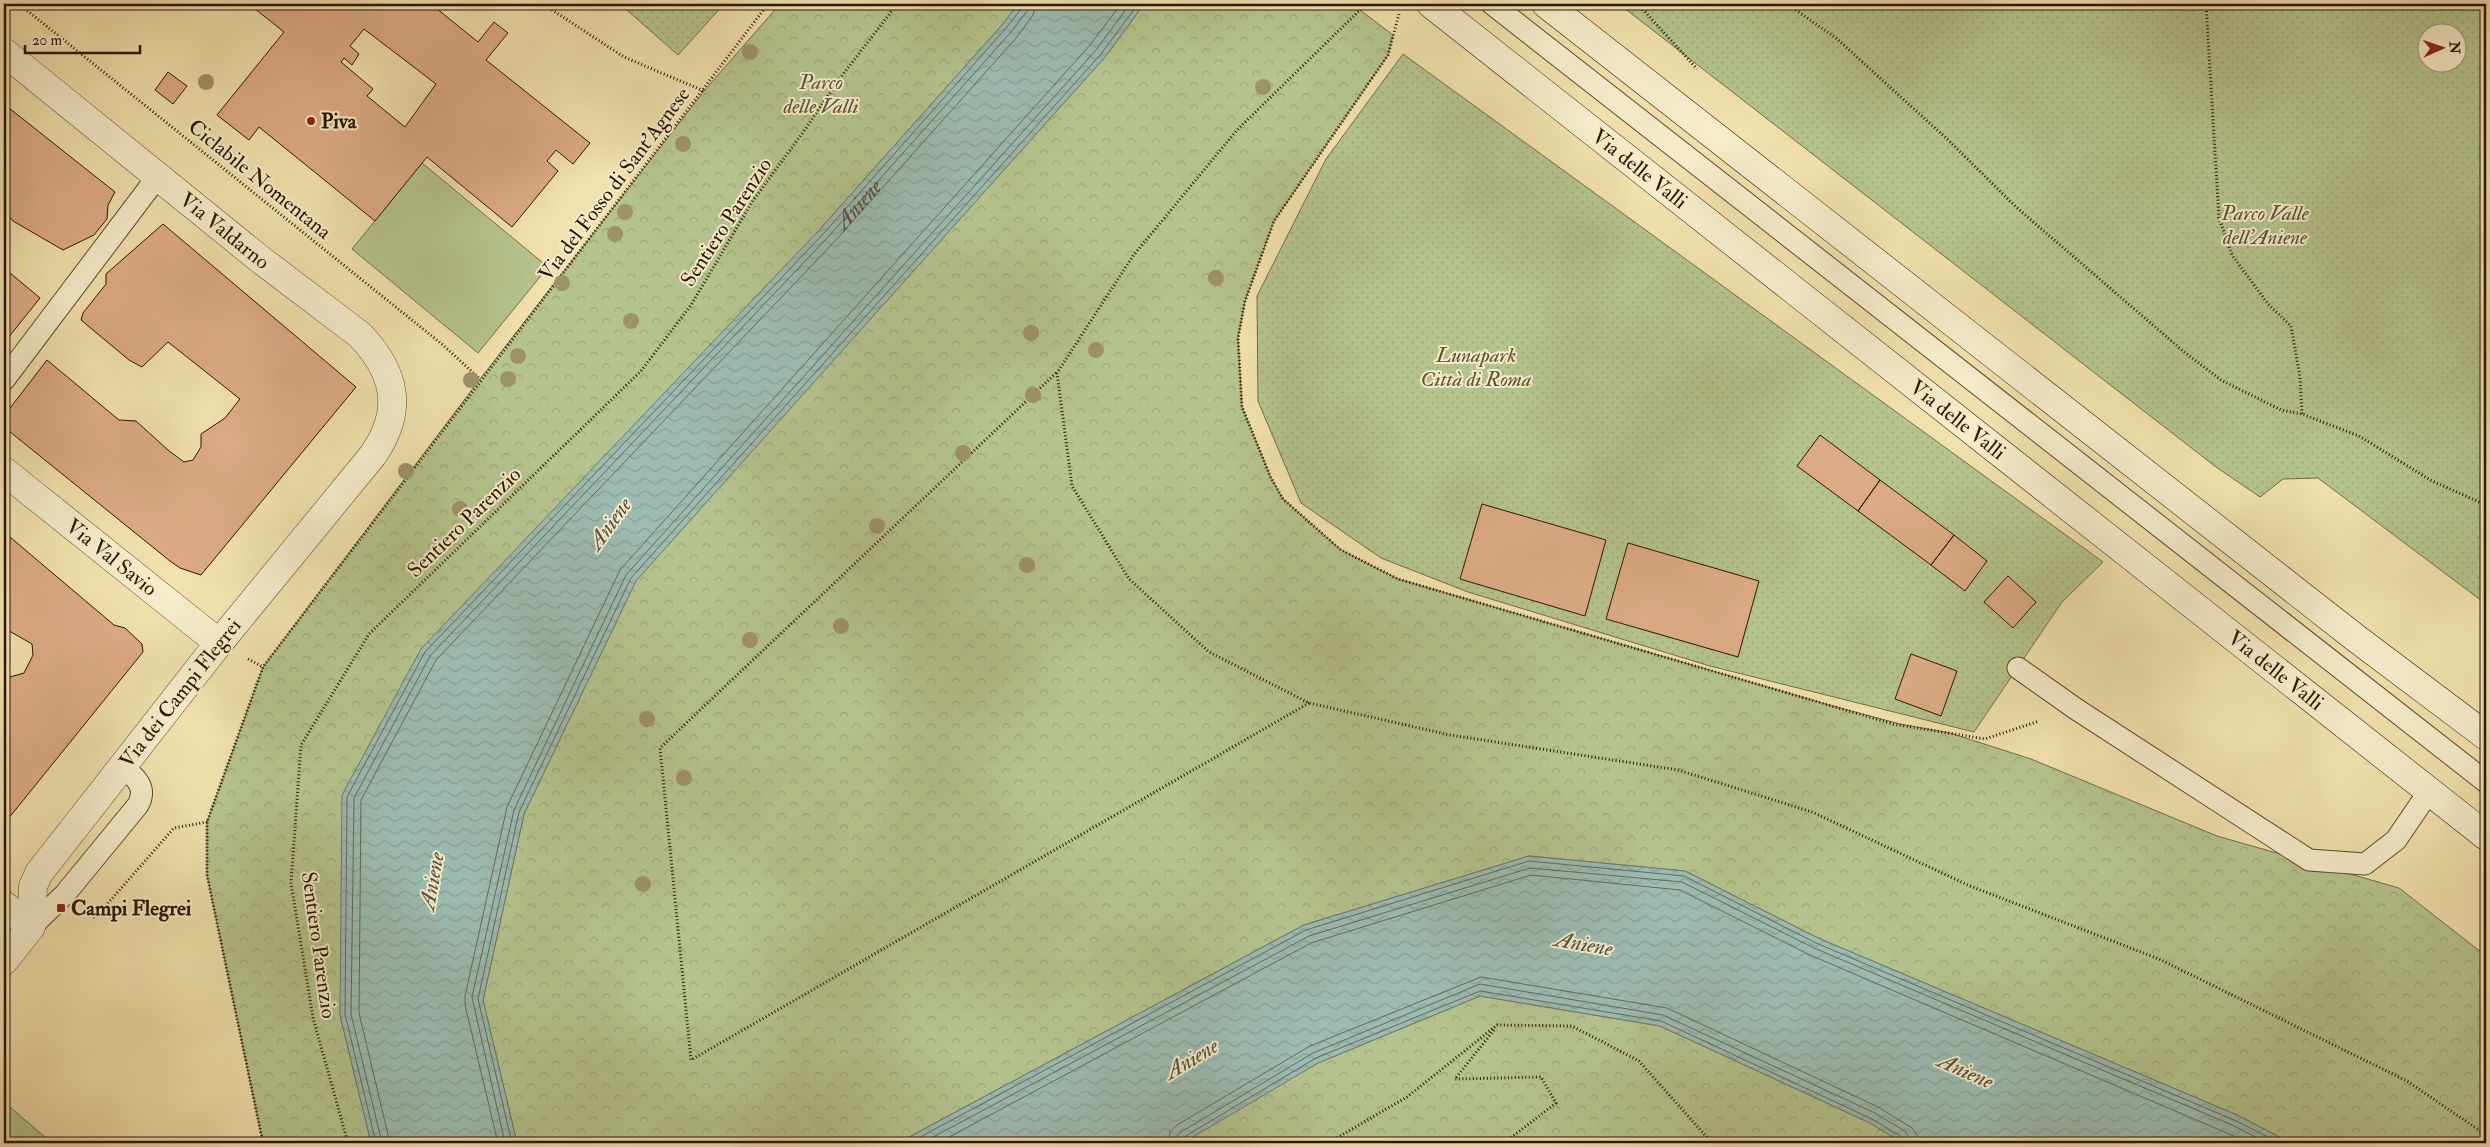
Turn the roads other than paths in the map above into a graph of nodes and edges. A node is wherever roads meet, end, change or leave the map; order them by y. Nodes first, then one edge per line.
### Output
1 (1431, 4) edge
2 (1492, 4) edge
3 (1546, 4) edge
4 (4, 52) edge
5 (158, 176) junction
6 (4, 380) edge
7 (385, 438) joint
8 (4, 472) edge
9 (219, 643) junction
10 (2018, 668) dead end
11 (2486, 736) edge
12 (122, 766) junction
13 (2486, 782) edge
14 (2430, 790) junction
15 (2486, 836) edge
16 (4, 905) edge
17 (31, 926) junction
18 (4, 961) edge

1 - 14 main road, Via delle Valli
2 - 13 lane, Via delle Valli
3 - 11 main road
4 - 5 main road, Via Valdarno
5 - 6 lane
5 - 7 main road, Via Valdarno
7 - 9 main road, Via dei Campi Flegrei
8 - 9 main road, Via Val Savio
9 - 12 main road, Via dei Campi Flegrei
10 - 14 lane
12 - 17 main road, Via dei Campi Flegrei
12 - 17 lane
14 - 15 main road, Via delle Valli
16 - 17 main road
17 - 18 main road

